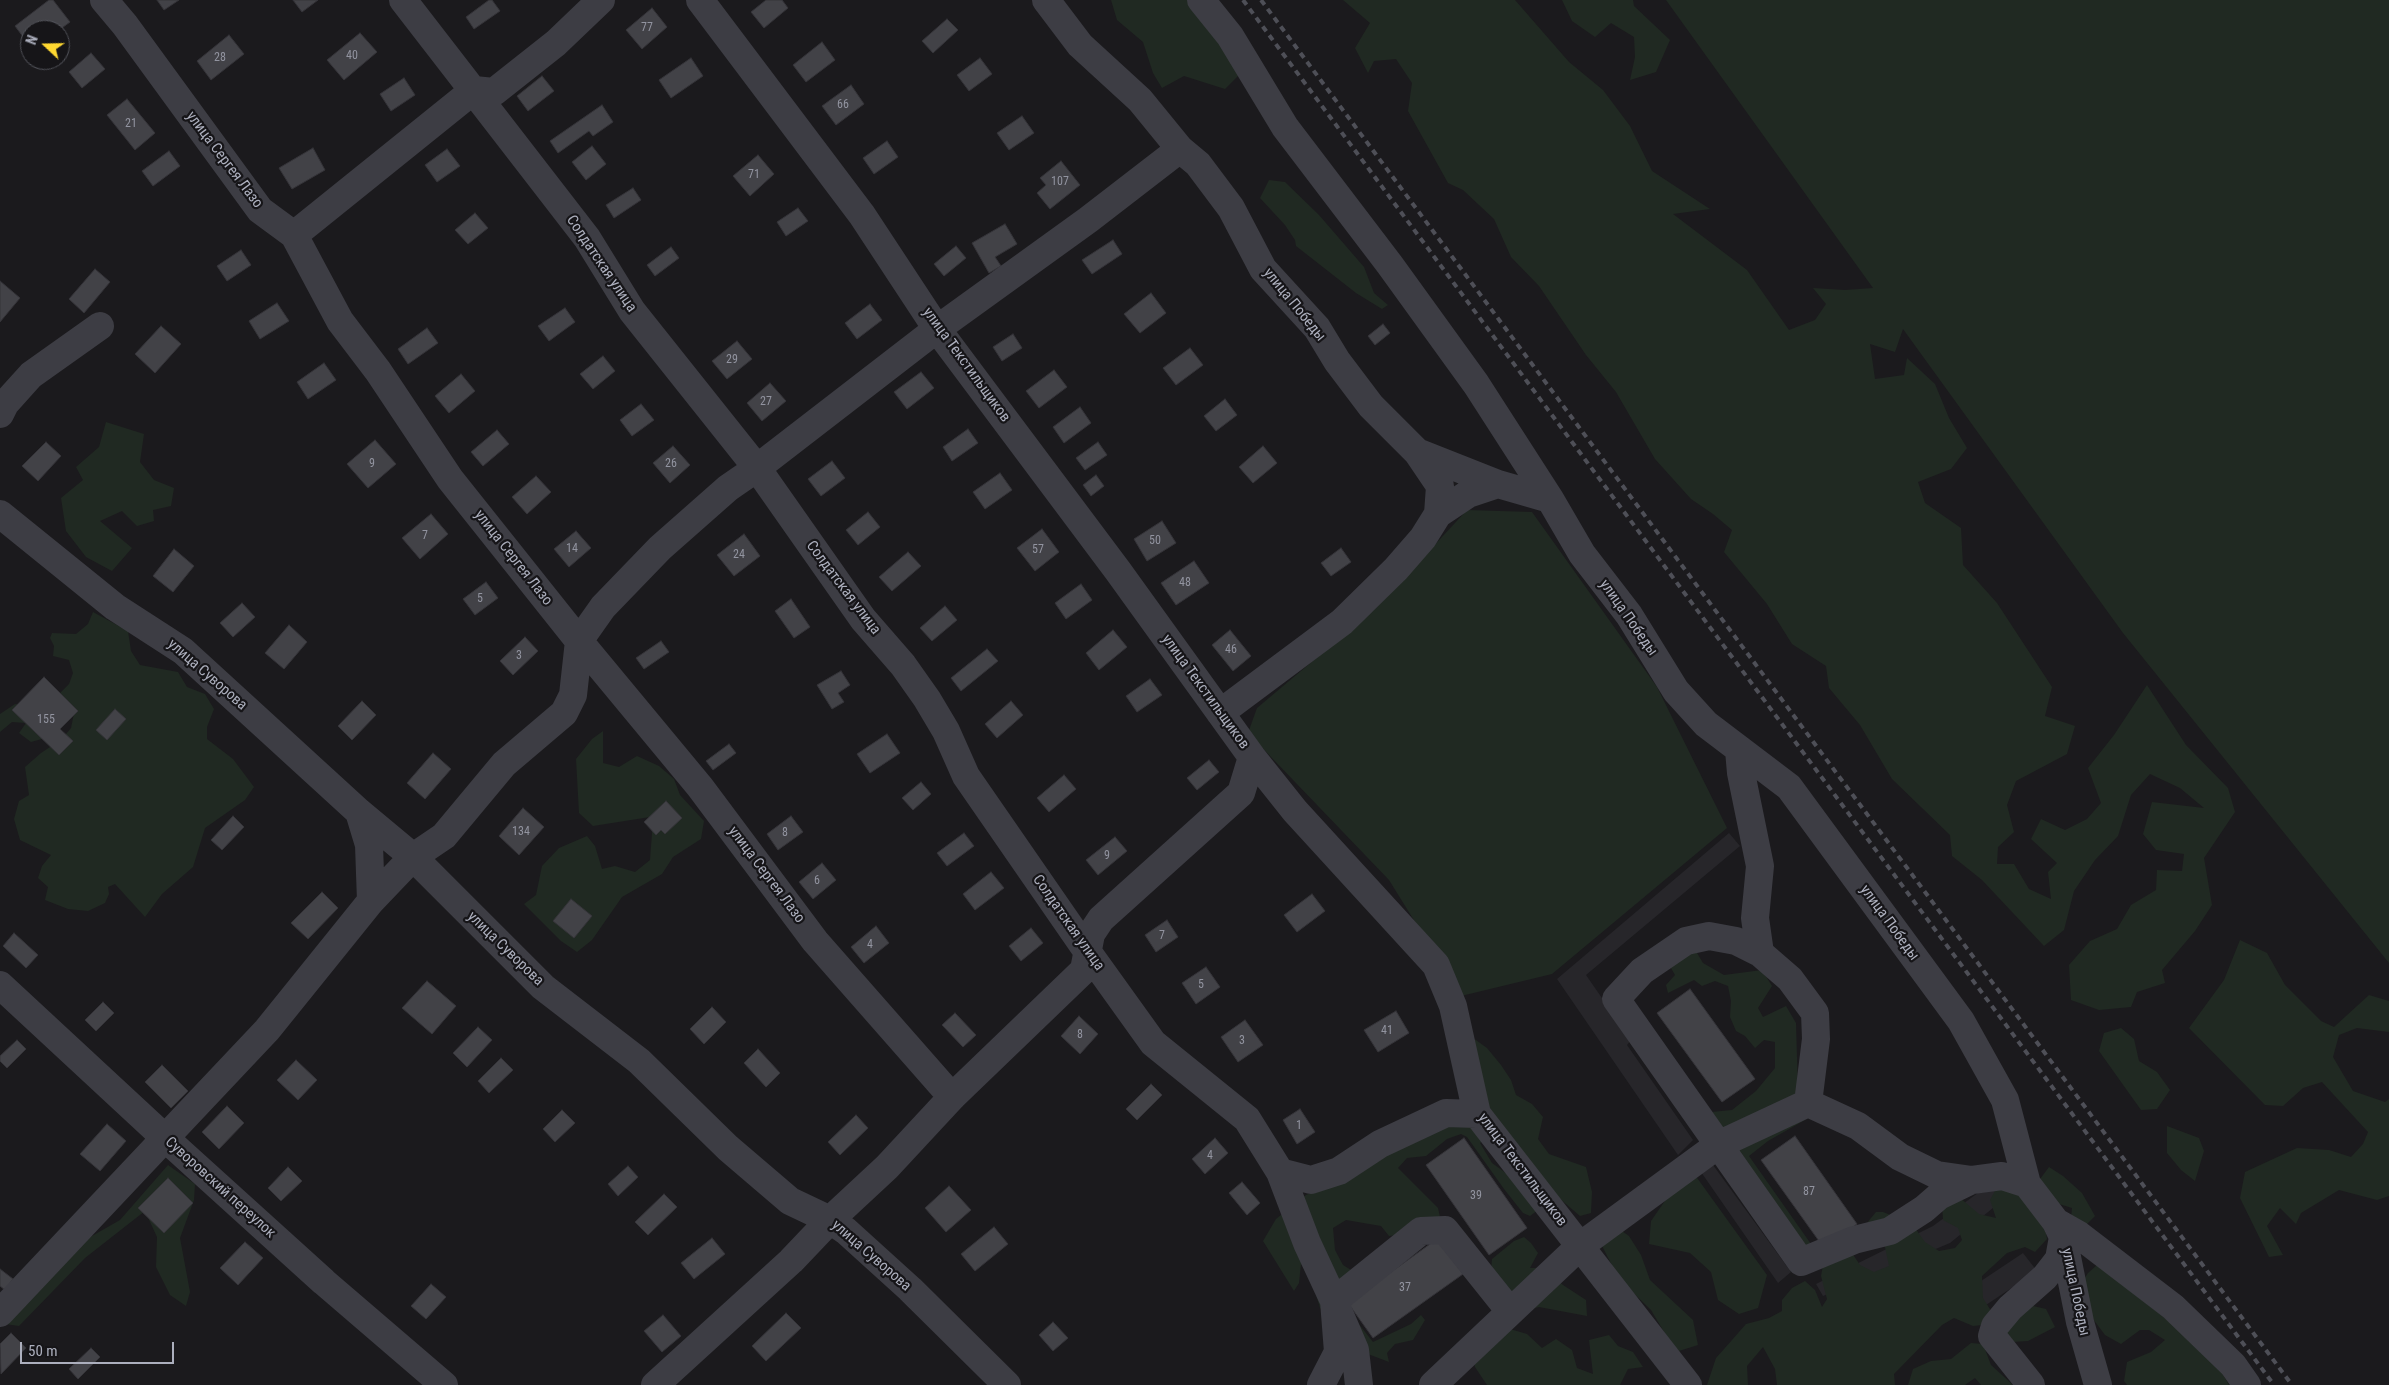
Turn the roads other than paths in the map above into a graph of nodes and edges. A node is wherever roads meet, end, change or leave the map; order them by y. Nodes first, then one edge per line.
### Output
1 (104, 0) edge
2 (403, 0) edge
3 (601, 0) edge
4 (700, 0) edge
5 (1046, 0) edge
6 (1201, 0) edge
7 (474, 90) junction
8 (1180, 149) junction
9 (294, 235) junction
10 (100, 326) dead end
11 (937, 328) junction
12 (0, 414) edge
13 (1418, 452) junction
14 (757, 468) junction
15 (1498, 484) junction
16 (1550, 499) junction
17 (0, 514) edge
18 (1438, 514) junction
19 (579, 641) junction
20 (1220, 713) junction
21 (1739, 750) junction
22 (1252, 757) junction
23 (359, 812) junction
24 (413, 857) junction
25 (371, 901) junction
26 (1087, 952) junction
27 (1760, 953) junction
28 (0, 985) edge
29 (952, 1097) junction
30 (1808, 1103) junction
31 (1477, 1114) junction
32 (165, 1138) junction
33 (1718, 1145) junction
34 (1280, 1172) junction
35 (1972, 1180) junction
36 (2027, 1184) junction
37 (830, 1220) junction
38 (2060, 1229) junction
39 (1580, 1246) junction
40 (1334, 1301) junction
41 (1509, 1310) junction
42 (0, 1313) edge
43 (444, 1385) edge
44 (655, 1385) edge
45 (1007, 1385) edge
46 (1321, 1385) edge
47 (1359, 1385) edge
48 (1433, 1385) edge
49 (1688, 1385) edge
50 (2031, 1385) edge
51 (2098, 1385) edge
52 (2247, 1385) edge

1 - 9 street, улица Сергея Лазо
2 - 7 street, Солдатская улица
3 - 7 street
4 - 11 street, улица Текстильщиков
5 - 8 street, улица Победы
6 - 16 street, улица Победы
7 - 9 street
7 - 14 street, Солдатская улица
8 - 11 street
8 - 13 street, улица Победы
9 - 19 street, улица Сергея Лазо
10 - 12 street
11 - 14 street
11 - 20 street, улица Текстильщиков
13 - 15 street
13 - 18 street, улица Победы
14 - 19 street
14 - 26 street, Солдатская улица
15 - 16 street
15 - 18 street
16 - 21 street, улица Победы
17 - 23 street, улица Суворова
18 - 20 street
19 - 24 street
19 - 29 street, улица Сергея Лазо
20 - 22 street, улица Текстильщиков
21 - 27 street
21 - 36 street, улица Победы
22 - 26 street
22 - 31 street, улица Текстильщиков
23 - 24 street, улица Суворова
23 - 25 street
24 - 25 street
24 - 37 street, улица Суворова
25 - 32 street
26 - 29 street
26 - 34 street, Солдатская улица
27 - 30 street
27 - 33 street
28 - 32 street, Суворовский переулок
29 - 37 street
30 - 33 street
30 - 35 street
31 - 34 street
31 - 39 street, улица Текстильщиков
32 - 42 street
32 - 43 street, Суворовский переулок
33 - 35 street
33 - 39 street
34 - 40 street, Солдатская улица
35 - 36 street
36 - 38 street, улица Победы
37 - 44 street
37 - 45 street, улица Суворова
38 - 50 street
38 - 51 street, улица Победы
38 - 52 street
39 - 41 street
39 - 49 street, улица Текстильщиков
40 - 41 street
40 - 46 street
40 - 47 street, Солдатская улица
41 - 48 street

